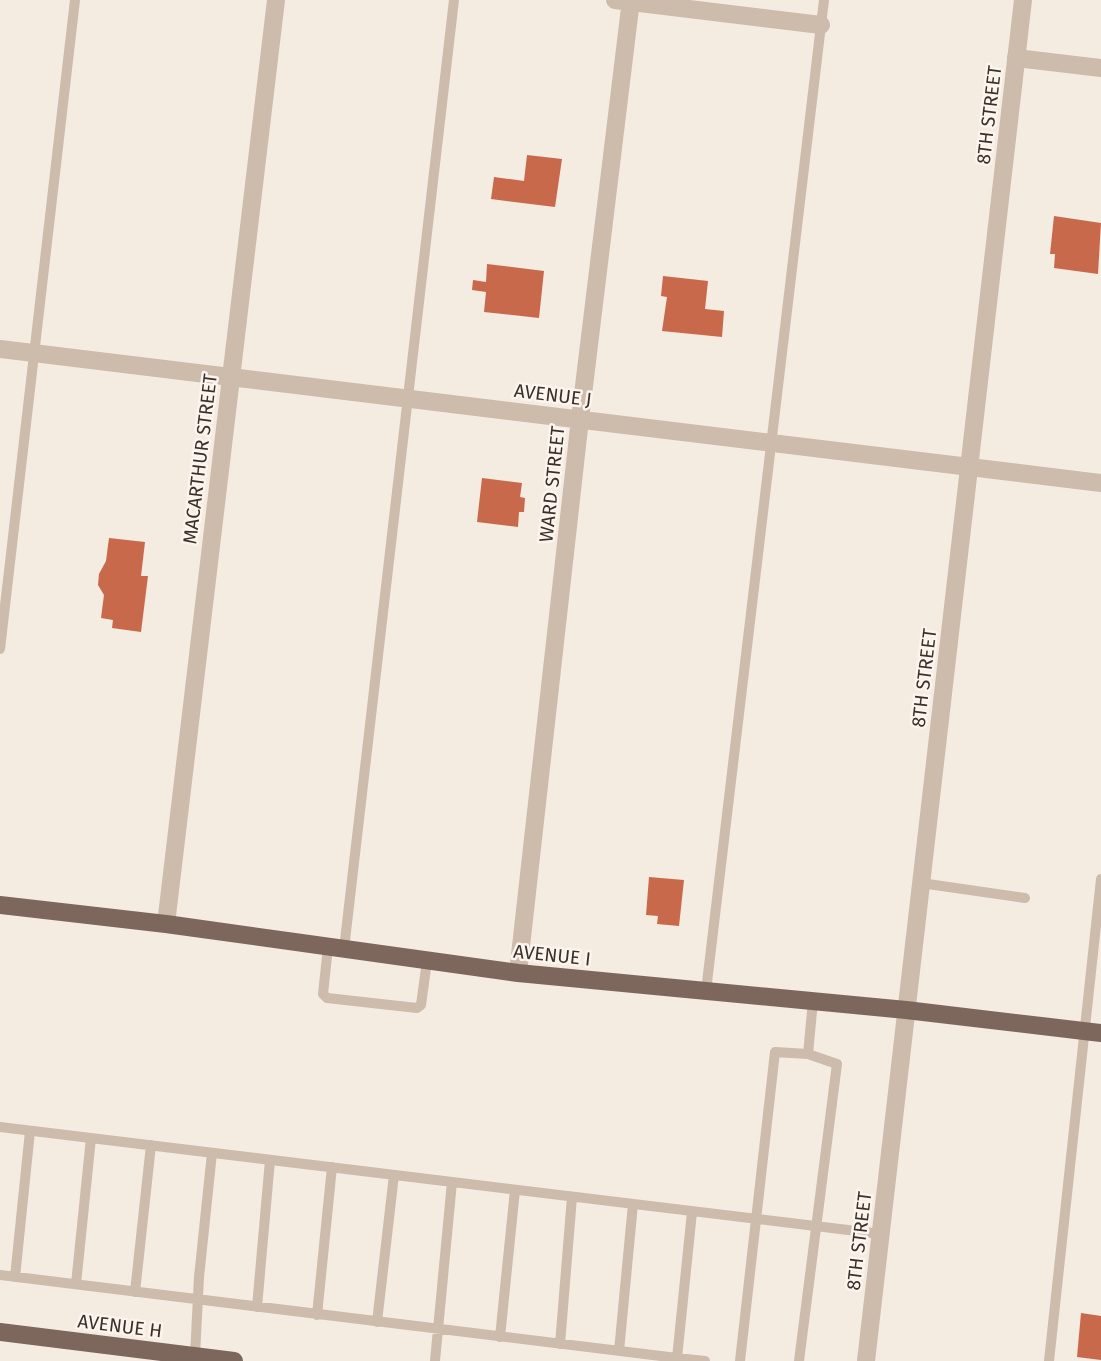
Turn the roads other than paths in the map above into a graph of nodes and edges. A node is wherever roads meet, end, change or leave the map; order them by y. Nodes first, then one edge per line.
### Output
1 (75, 0) edge
2 (276, 0) edge
3 (454, 0) edge
4 (824, 0) edge
5 (1023, 0) edge
6 (625, 1) edge
7 (821, 25) junction
8 (1016, 58) junction
9 (1101, 68) edge
10 (0, 349) edge
11 (34, 353) junction
12 (231, 377) junction
13 (408, 398) junction
14 (580, 419) junction
15 (771, 443) junction
16 (969, 467) junction
17 (1101, 483) edge
18 (0, 649) edge
19 (1101, 879) edge
20 (921, 883) junction
21 (1025, 898) dead end
22 (0, 905) edge
23 (166, 924) junction
24 (336, 948) junction
25 (427, 961) junction
26 (518, 973) junction
27 (706, 991) junction
28 (813, 1001) junction
29 (906, 1010) junction
30 (1093, 1032) edge
31 (808, 1054) junction
32 (0, 1127) edge
33 (30, 1131) junction
34 (90, 1138) junction
35 (151, 1145) junction
36 (212, 1153) junction
37 (270, 1160) junction
38 (332, 1167) junction
39 (394, 1175) junction
40 (452, 1182) junction
41 (515, 1190) junction
42 (572, 1197) junction
43 (633, 1204) junction
44 (692, 1212) junction
45 (755, 1219) junction
46 (816, 1227) junction
47 (881, 1234) junction
48 (0, 1275) edge
49 (15, 1277) junction
50 (76, 1284) junction
51 (135, 1292) junction
52 (200, 1300) junction
53 (257, 1307) junction
54 (317, 1315) junction
55 (377, 1322) junction
56 (437, 1329) junction
57 (0, 1332) edge
58 (500, 1337) junction
59 (560, 1344) junction
60 (619, 1351) junction
61 (195, 1356) junction
62 (677, 1360) edge
63 (234, 1361) edge
64 (435, 1361) edge
65 (705, 1361) edge
66 (740, 1361) edge
67 (799, 1361) edge
68 (866, 1361) edge
69 (1049, 1361) edge

1 - 11 lane
2 - 12 street, MACARTHUR STREET
3 - 13 lane
4 - 7 lane
5 - 8 street, 8TH STREET
6 - 7 street
6 - 14 street, WARD STREET
7 - 15 lane
8 - 9 street
8 - 16 street, 8TH STREET
10 - 11 street, AVENUE J
11 - 12 street, AVENUE J
11 - 18 lane
12 - 13 street, AVENUE J
12 - 23 street, MACARTHUR STREET
13 - 14 street, AVENUE J
13 - 24 lane
14 - 15 street, AVENUE J
14 - 26 street, WARD STREET
15 - 16 street, AVENUE J
15 - 27 lane
16 - 17 street, AVENUE J
16 - 20 street, 8TH STREET
19 - 30 lane
20 - 21 lane
20 - 29 street, 8TH STREET
22 - 23 main road, AVENUE I
23 - 24 main road, AVENUE I
24 - 25 main road, AVENUE I
24 - 25 lane
25 - 26 main road, AVENUE I
26 - 27 main road, AVENUE I
27 - 28 main road, AVENUE I
28 - 29 main road, AVENUE I
28 - 31 lane
29 - 30 main road, AVENUE I
29 - 47 street, 8TH STREET
30 - 69 lane
31 - 45 lane
31 - 46 lane
32 - 33 lane
33 - 34 lane
33 - 49 lane
34 - 35 lane
34 - 50 lane
35 - 36 lane
35 - 51 lane
36 - 37 lane
36 - 52 lane
37 - 38 lane
37 - 53 lane
38 - 39 lane
38 - 54 lane
39 - 40 lane
39 - 55 lane
40 - 41 lane
40 - 56 lane
41 - 42 lane
41 - 58 lane
42 - 43 lane
42 - 59 lane
43 - 44 lane
43 - 60 lane
44 - 45 lane
44 - 62 lane
45 - 46 lane
45 - 66 lane
46 - 47 lane
46 - 67 lane
47 - 68 street, 8TH STREET
48 - 49 lane
49 - 50 lane
50 - 51 lane
51 - 52 lane
52 - 53 lane
52 - 61 lane
53 - 54 lane
54 - 55 lane
55 - 56 lane
56 - 58 lane
56 - 64 lane
57 - 61 main road, AVENUE H
58 - 59 lane
59 - 60 lane
60 - 62 lane
61 - 63 main road, AVENUE H
62 - 65 lane

